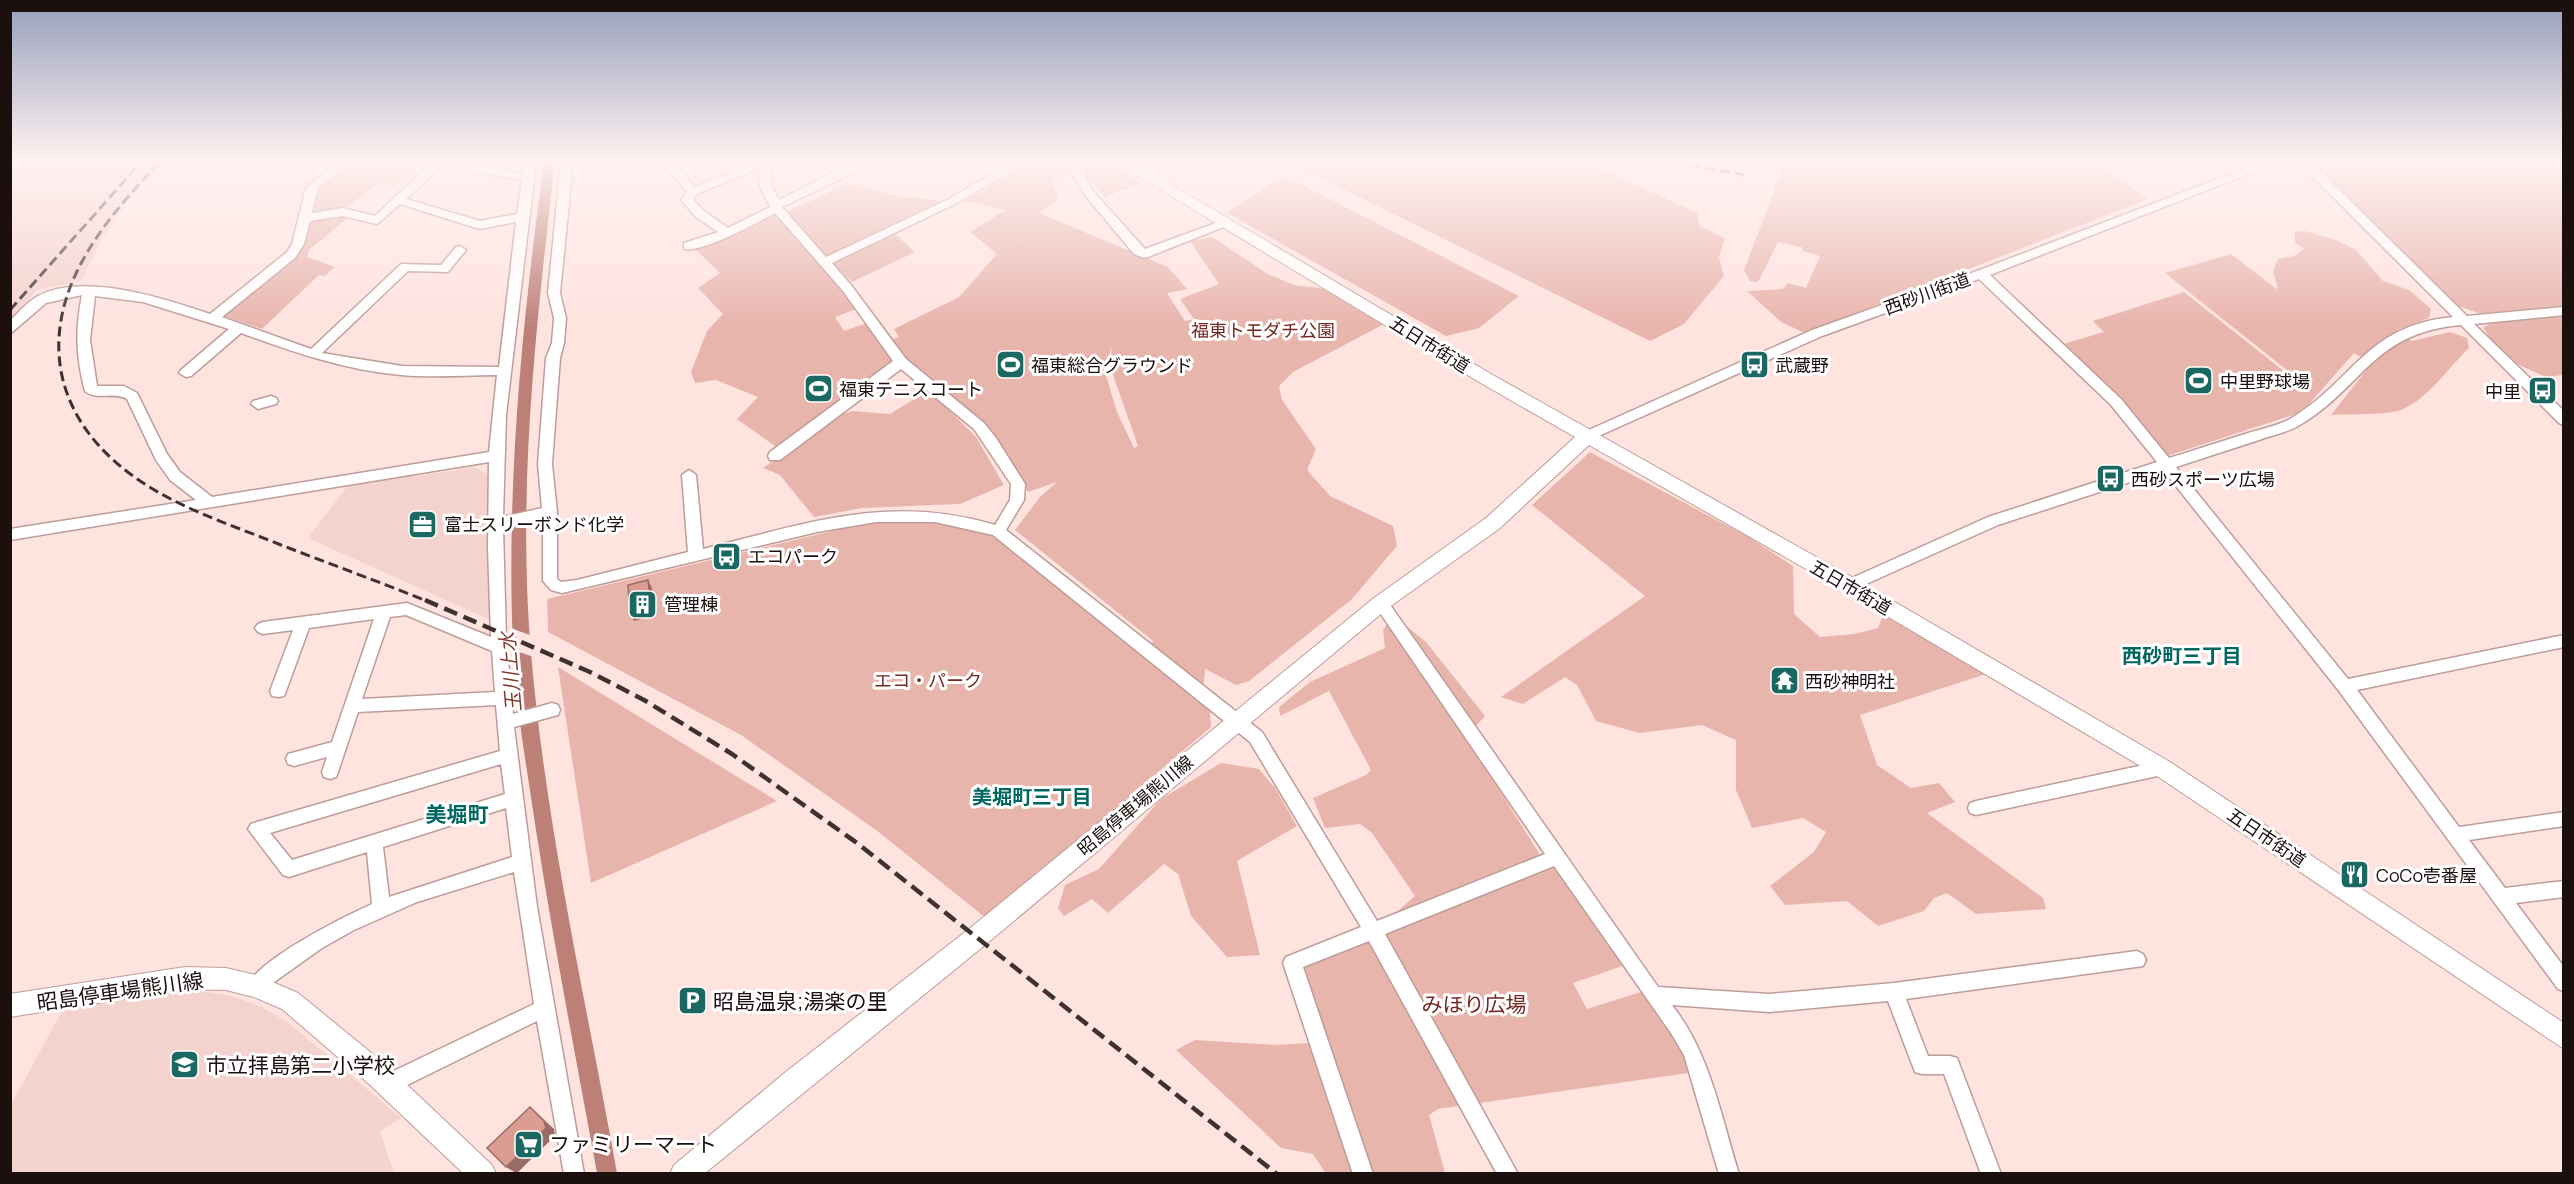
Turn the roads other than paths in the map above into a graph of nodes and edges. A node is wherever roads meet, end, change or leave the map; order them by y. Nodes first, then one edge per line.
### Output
1 (311, 217) edge
2 (365, 217) edge
3 (380, 217) edge
4 (455, 217) edge
5 (521, 217) edge
6 (522, 217) edge
7 (562, 217) edge
8 (705, 217) edge
9 (756, 217) edge
10 (787, 217) edge
11 (919, 217) edge
12 (1109, 217) edge
13 (1214, 217) edge
14 (2129, 217) edge
15 (2360, 217) edge
16 (306, 218) joint
17 (1225, 224) junction
18 (727, 233) junction
19 (688, 246) dead end
20 (460, 250) dead end
21 (825, 262) junction
22 (1981, 274) junction
23 (90, 289) junction
24 (2564, 311) edge
25 (213, 318) junction
26 (2464, 320) junction
27 (240, 327) junction
28 (10, 330) edge
29 (313, 354) junction
30 (901, 362) junction
31 (505, 371) junction
32 (186, 374) dead end
33 (2564, 420) edge
34 (1587, 436) junction
35 (496, 456) junction
36 (775, 456) dead end
37 (2167, 465) junction
38 (689, 475) dead end
39 (209, 502) junction
40 (546, 513) junction
41 (503, 523) junction
42 (998, 531) junction
43 (10, 535) edge
44 (696, 556) junction
45 (1850, 585) junction
46 (1381, 603) junction
47 (384, 612) junction
48 (304, 622) junction
49 (263, 628) dead end
50 (2564, 641) edge
51 (498, 647) junction
52 (2345, 686) junction
53 (278, 691) dead end
54 (503, 698) junction
55 (352, 706) junction
56 (552, 710) dead end
57 (1237, 720) junction
58 (505, 723) junction
59 (339, 747) junction
60 (510, 755) junction
61 (294, 759) dead end
62 (2162, 768) junction
63 (330, 772) dead end
64 (514, 798) junction
65 (1976, 808) dead end
66 (2564, 819) edge
67 (2455, 835) junction
68 (374, 841) junction
69 (1557, 857) junction
70 (521, 862) junction
71 (2564, 889) edge
72 (2500, 897) junction
73 (381, 906) junction
74 (1373, 930) junction
75 (2137, 960) dead end
76 (2564, 983) edge
77 (256, 986) junction
78 (1894, 992) junction
79 (1653, 995) junction
80 (10, 1006) edge
81 (543, 1009) junction
82 (2564, 1037) edge
83 (386, 1085) junction
84 (483, 1173) edge
85 (574, 1173) edge
86 (683, 1173) edge
87 (1363, 1173) edge
88 (1508, 1173) edge
89 (1729, 1173) edge
90 (1991, 1173) edge

1 - 16 street
2 - 3 street
4 - 5 street
6 - 31 street
7 - 40 street
8 - 18 street
9 - 18 street
10 - 21 street
11 - 21 street
12 - 17 street
13 - 17 main road, 五日市街道
14 - 22 street, 西砂川街道
15 - 26 street
16 - 25 street
17 - 34 main road, 五日市街道
18 - 19 street
20 - 29 street
21 - 30 street
22 - 34 street, 西砂川街道
22 - 37 street
23 - 25 street
23 - 28 street
23 - 39 street
24 - 26 street
25 - 27 street
26 - 33 street
26 - 37 street
27 - 29 street
27 - 32 street
29 - 31 street
30 - 36 street
30 - 42 street
31 - 35 street
34 - 45 main road, 五日市街道
34 - 46 main road, 昭島停車場熊川線
35 - 39 street
35 - 41 street
37 - 45 street
37 - 52 street
38 - 44 street
39 - 43 street
40 - 41 street
40 - 44 street
41 - 51 street
42 - 44 street
42 - 57 street
45 - 62 main road, 五日市街道
46 - 57 main road, 昭島停車場熊川線
46 - 69 street
47 - 48 street
47 - 51 street
47 - 55 street
48 - 49 street
48 - 53 street
50 - 52 street
51 - 54 street
52 - 67 street
54 - 55 street
54 - 58 street
55 - 59 street
56 - 58 street
57 - 74 street
57 - 86 main road, 昭島停車場熊川線
58 - 60 street
59 - 61 street
59 - 63 street
60 - 64 street
60 - 68 street
62 - 65 street
62 - 82 main road, 五日市街道
64 - 68 street
64 - 70 street
66 - 67 street
67 - 72 street
68 - 73 street
69 - 74 street
69 - 79 street
70 - 73 street
70 - 81 street
71 - 72 street
72 - 76 street
73 - 77 street
74 - 87 street
74 - 88 street
75 - 78 street
77 - 80 main road, 昭島停車場熊川線
77 - 83 main road, 昭島停車場熊川線
78 - 79 street
78 - 90 street
79 - 89 street
81 - 83 street
81 - 85 street
83 - 84 main road, 昭島停車場熊川線

